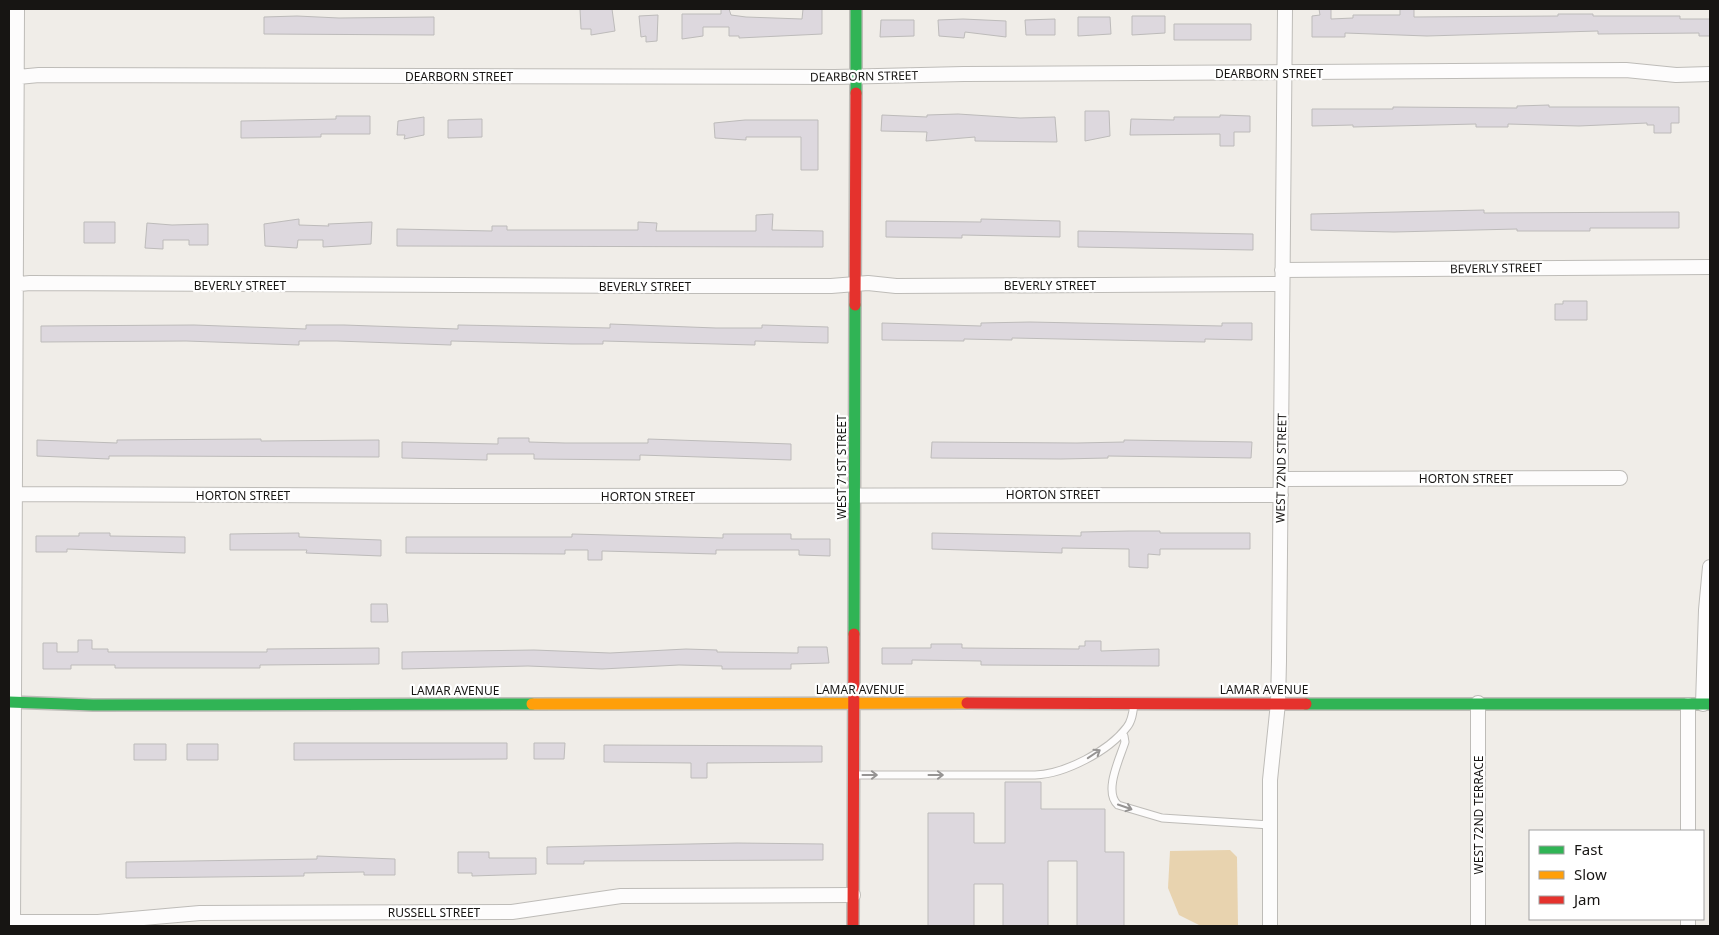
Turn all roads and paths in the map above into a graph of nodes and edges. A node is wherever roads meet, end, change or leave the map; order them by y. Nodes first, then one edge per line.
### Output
1 (17, 9) edge
2 (856, 9) edge
3 (1284, 9) edge
4 (13, 47) edge
5 (1285, 74) junction
6 (1710, 74) edge
7 (856, 76) junction
8 (18, 77) junction
9 (1710, 267) edge
10 (1282, 277) junction
11 (855, 284) junction
12 (13, 285) edge
13 (1620, 478) dead end
14 (1282, 479) junction
15 (15, 494) junction
16 (854, 495) junction
17 (1281, 495) junction
18 (1710, 567) edge
19 (11, 702) edge
20 (854, 703) junction
21 (1278, 703) junction
22 (1478, 703) junction
23 (1135, 704) junction
24 (1707, 704) edge
25 (1688, 705) junction
26 (1121, 734) junction
27 (854, 775) junction
28 (1270, 825) junction
29 (1688, 830) edge
30 (854, 895) junction
31 (13, 924) edge
32 (853, 926) edge
33 (1270, 926) edge
34 (1478, 926) edge

1 - 4 street
2 - 7 street, WEST 71ST STREET
3 - 5 street, WEST 72ND STREET
4 - 8 street
5 - 6 street, DEARBORN STREET
5 - 7 street, DEARBORN STREET
5 - 10 street, WEST 72ND STREET
7 - 8 street, DEARBORN STREET
7 - 11 street, WEST 71ST STREET
8 - 12 street
9 - 10 street, BEVERLY STREET
10 - 11 street, BEVERLY STREET
10 - 14 street, WEST 72ND STREET
11 - 12 street, BEVERLY STREET
11 - 16 street, WEST 71ST STREET
12 - 15 street
13 - 14 street, HORTON STREET
14 - 17 street, WEST 72ND STREET
15 - 16 street, HORTON STREET
15 - 19 street
16 - 17 street, HORTON STREET
16 - 20 street, WEST 71ST STREET
17 - 21 street, WEST 72ND STREET
18 - 24 street
19 - 20 street, LAMAR AVENUE
19 - 31 street
20 - 23 street, LAMAR AVENUE
20 - 27 street, WEST 71ST STREET
21 - 22 street, LAMAR AVENUE
21 - 23 street, LAMAR AVENUE
21 - 28 street, WEST 72ND STREET
22 - 25 street, LAMAR AVENUE
22 - 34 street, WEST 72ND TERRACE
23 - 26 lane
24 - 25 street, LAMAR AVENUE
25 - 29 street
27 -> 26 lane
26 -> 28 lane
27 - 30 street, WEST 71ST STREET
28 - 33 street, WEST 72ND STREET
30 - 31 street, RUSSELL STREET
30 - 32 street, WEST 71ST STREET

